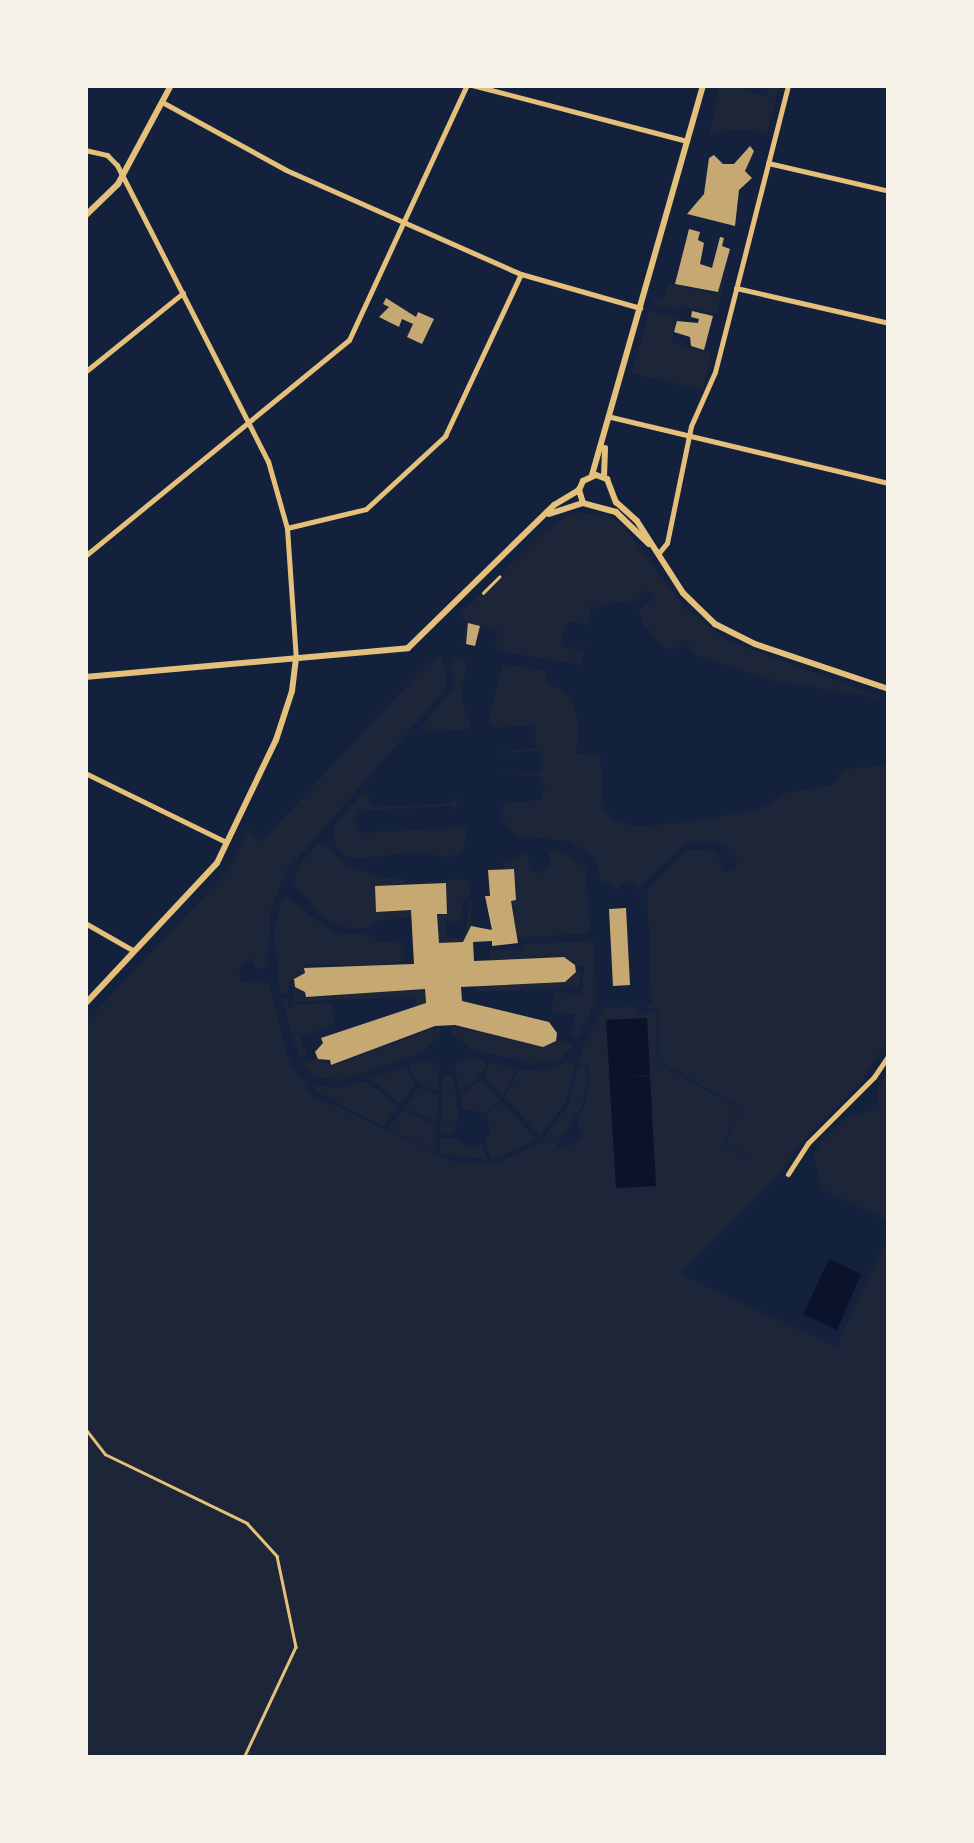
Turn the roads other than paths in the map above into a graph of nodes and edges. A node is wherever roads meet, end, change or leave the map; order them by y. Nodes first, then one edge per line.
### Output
1 (171, 85) edge
2 (470, 85) edge
3 (703, 85) edge
4 (788, 85) edge
5 (162, 102) junction
6 (688, 141) junction
7 (85, 150) edge
8 (768, 163) junction
9 (122, 176) junction
10 (889, 191) edge
11 (85, 216) edge
12 (404, 222) junction
13 (521, 274) junction
14 (736, 288) junction
15 (183, 294) junction
16 (641, 308) junction
17 (889, 324) edge
18 (85, 372) edge
19 (611, 417) junction
20 (250, 423) junction
21 (688, 436) junction
22 (605, 440) junction
23 (592, 476) junction
24 (604, 477) junction
25 (889, 484) edge
26 (579, 490) junction
27 (613, 494) junction
28 (583, 503) junction
29 (602, 508) junction
30 (544, 518) junction
31 (287, 528) junction
32 (650, 544) junction
33 (85, 556) edge
34 (656, 556) junction
35 (296, 659) junction
36 (85, 677) edge
37 (889, 689) edge
38 (85, 773) edge
39 (229, 843) junction
40 (85, 923) edge
41 (135, 952) junction
42 (85, 1004) edge
43 (889, 1055) edge
44 (788, 1174) dead end

1 - 5 street
2 - 6 street
2 - 12 street
3 - 6 street
4 - 8 street
5 - 9 street
5 - 12 street
6 - 16 street
7 - 9 street
8 - 10 street
8 - 14 street
9 - 11 street
9 - 15 street
12 - 13 street
12 - 20 street
13 - 16 street
13 - 31 street
14 - 17 street
14 - 21 street
15 - 18 street
15 - 20 street
16 - 19 street
19 - 21 street
19 - 22 street
20 - 31 street
20 - 33 street
21 - 25 street
21 - 34 street
22 - 23 street
22 - 24 street
23 - 24 street
23 - 26 street
24 - 27 street
26 - 28 street
26 - 30 street
27 - 29 street
27 - 32 street
28 - 29 street
28 - 30 street
29 - 32 street
30 - 35 street
31 - 35 street
32 - 34 street
34 - 37 street
35 - 36 street
35 - 39 street
38 - 39 street
39 - 41 street
40 - 41 street
41 - 42 street
43 - 44 street

